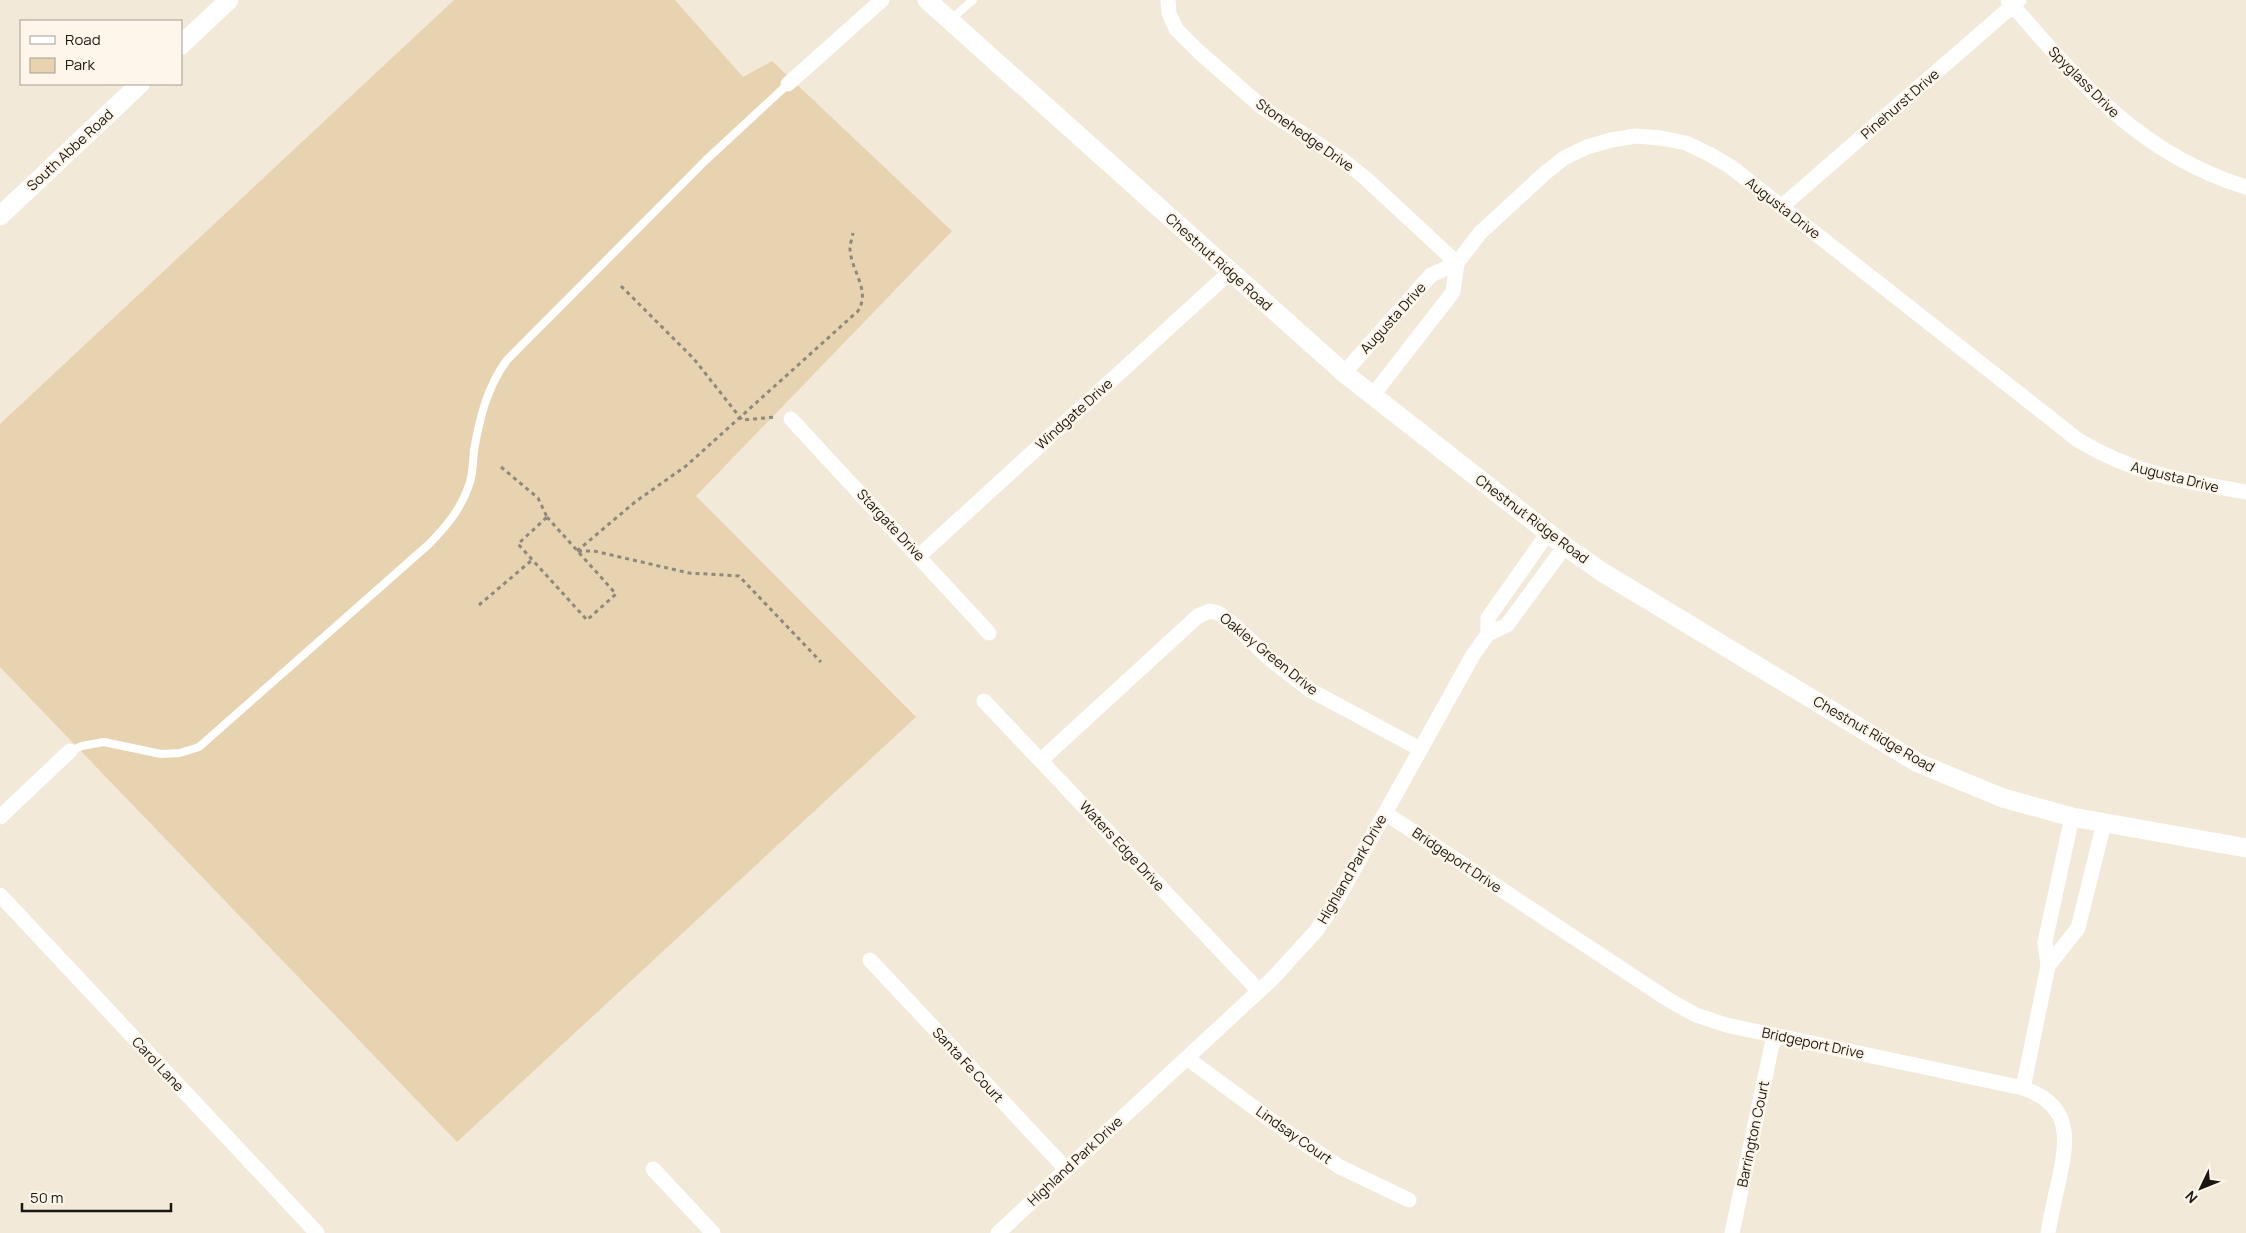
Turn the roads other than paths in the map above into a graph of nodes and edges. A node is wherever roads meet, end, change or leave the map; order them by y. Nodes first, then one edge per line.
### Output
1 (229, 0) edge
2 (882, 0) edge
3 (927, 0) edge
4 (973, 0) edge
5 (1168, 0) edge
6 (2013, 2) edge
7 (950, 20) junction
8 (182, 44) edge
9 (788, 84) joint
10 (139, 85) edge
11 (2246, 187) edge
12 (1781, 207) junction
13 (0, 216) edge
14 (1456, 263) junction
15 (1230, 272) junction
16 (1344, 373) junction
17 (1373, 395) junction
18 (788, 418) road end
19 (2246, 492) edge
20 (1548, 533) junction
21 (1565, 546) junction
22 (919, 556) junction
23 (989, 633) dead end
24 (1488, 634) junction
25 (984, 701) dead end
26 (1420, 749) junction
27 (70, 752) joint
28 (1041, 760) junction
29 (1385, 813) junction
30 (0, 817) edge
31 (2072, 817) junction
32 (2104, 823) junction
33 (2246, 848) edge
34 (0, 895) edge
35 (870, 960) dead end
36 (2048, 966) junction
37 (1259, 991) junction
38 (1774, 1035) junction
39 (1187, 1058) junction
40 (2023, 1088) junction
41 (653, 1168) dead end
42 (1066, 1169) junction
43 (1409, 1200) dead end
44 (316, 1233) edge
45 (713, 1233) edge
46 (998, 1233) edge
47 (1732, 1233) edge
48 (2048, 1233) edge

1 - 8 street
2 - 9 street
3 - 7 street, Chestnut Ridge Road
4 - 7 lane
5 - 14 street, Stonehedge Drive
6 - 11 street, Spyglass Drive
6 - 12 street, Pinehurst Drive
7 - 15 street, Chestnut Ridge Road
9 - 27 lane
10 - 13 street, South Abbe Road
12 - 14 street, Augusta Drive
12 - 19 street, Augusta Drive
14 - 16 street, Augusta Drive
14 - 17 street
15 - 16 street, Chestnut Ridge Road
15 - 22 street, Windgate Drive
16 - 17 street, Chestnut Ridge Road
17 - 20 street, Chestnut Ridge Road
18 - 22 street, Stargate Drive
20 - 21 street, Chestnut Ridge Road
20 - 24 street
21 - 24 street, Highland Park Drive
21 - 31 street, Chestnut Ridge Road
22 - 23 street, Stargate Drive
24 - 26 street, Highland Park Drive
25 - 28 street, Waters Edge Drive
26 - 28 street, Oakley Green Drive
26 - 29 street, Highland Park Drive
27 - 30 street
28 - 37 street, Waters Edge Drive
29 - 37 street, Highland Park Drive
29 - 38 street, Bridgeport Drive
31 - 32 street, Chestnut Ridge Road
31 - 36 street
32 - 33 street, Chestnut Ridge Road
32 - 36 street
34 - 44 street, Carol Lane
35 - 42 street, Santa Fe Court
36 - 40 street
37 - 39 street, Highland Park Drive
38 - 40 street, Bridgeport Drive
38 - 47 street, Barrington Court
39 - 42 street, Highland Park Drive
39 - 43 street, Lindsay Court
40 - 48 street, Bridgeport Drive
41 - 45 street
42 - 46 street, Highland Park Drive

